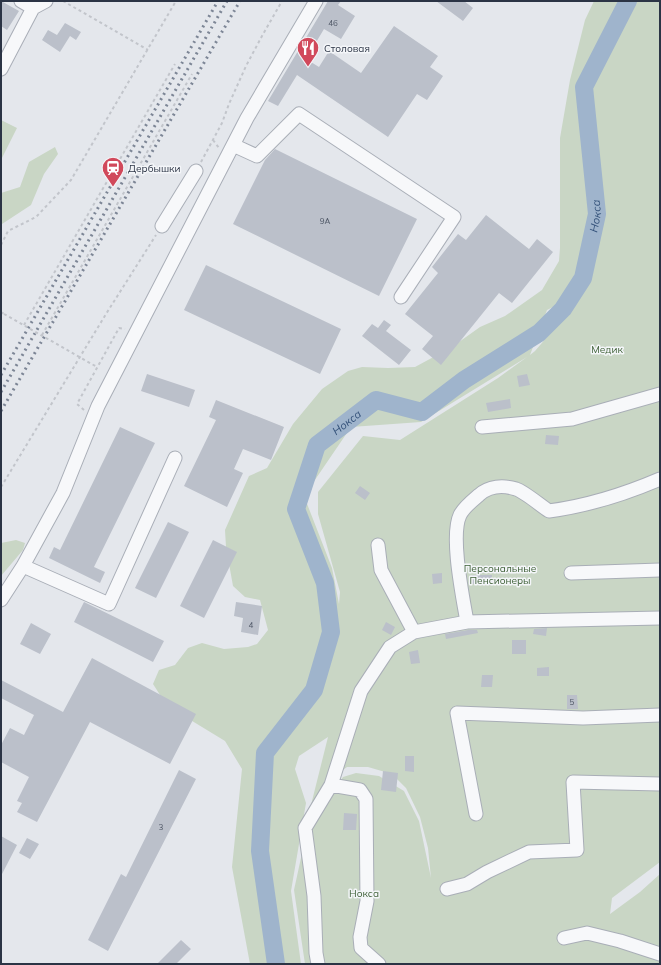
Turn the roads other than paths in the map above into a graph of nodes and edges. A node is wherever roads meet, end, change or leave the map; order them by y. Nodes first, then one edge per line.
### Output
1 (21, 1) edge
2 (316, 1) edge
3 (38, 4) edge
4 (1, 69) edge
5 (233, 145) junction
6 (196, 171) road end
7 (180, 198) junction
8 (200, 209) junction
9 (162, 226) road end
10 (402, 297) dead end
11 (660, 394) edge
12 (482, 428) dead end
13 (175, 458) dead end
14 (660, 479) edge
15 (378, 545) dead end
16 (23, 566) junction
17 (660, 570) edge
18 (571, 573) dead end
19 (1, 600) edge
20 (660, 618) edge
21 (467, 622) junction
22 (414, 632) junction
23 (660, 715) edge
24 (660, 784) edge
25 (332, 785) junction
26 (476, 814) dead end
27 (447, 889) dead end
28 (564, 938) dead end
29 (660, 954) edge
30 (318, 964) edge
31 (380, 964) edge

1 - 3 street
2 - 5 street
3 - 4 street
5 - 8 street
5 - 10 street
6 - 7 street
7 - 8 street
7 - 9 street
8 - 16 street
11 - 12 street
13 - 16 street
14 - 21 street
15 - 22 street
16 - 19 street
17 - 18 street
20 - 21 street
21 - 22 street
22 - 25 street
23 - 26 street
24 - 27 street
25 - 30 street
25 - 31 street
28 - 29 street

